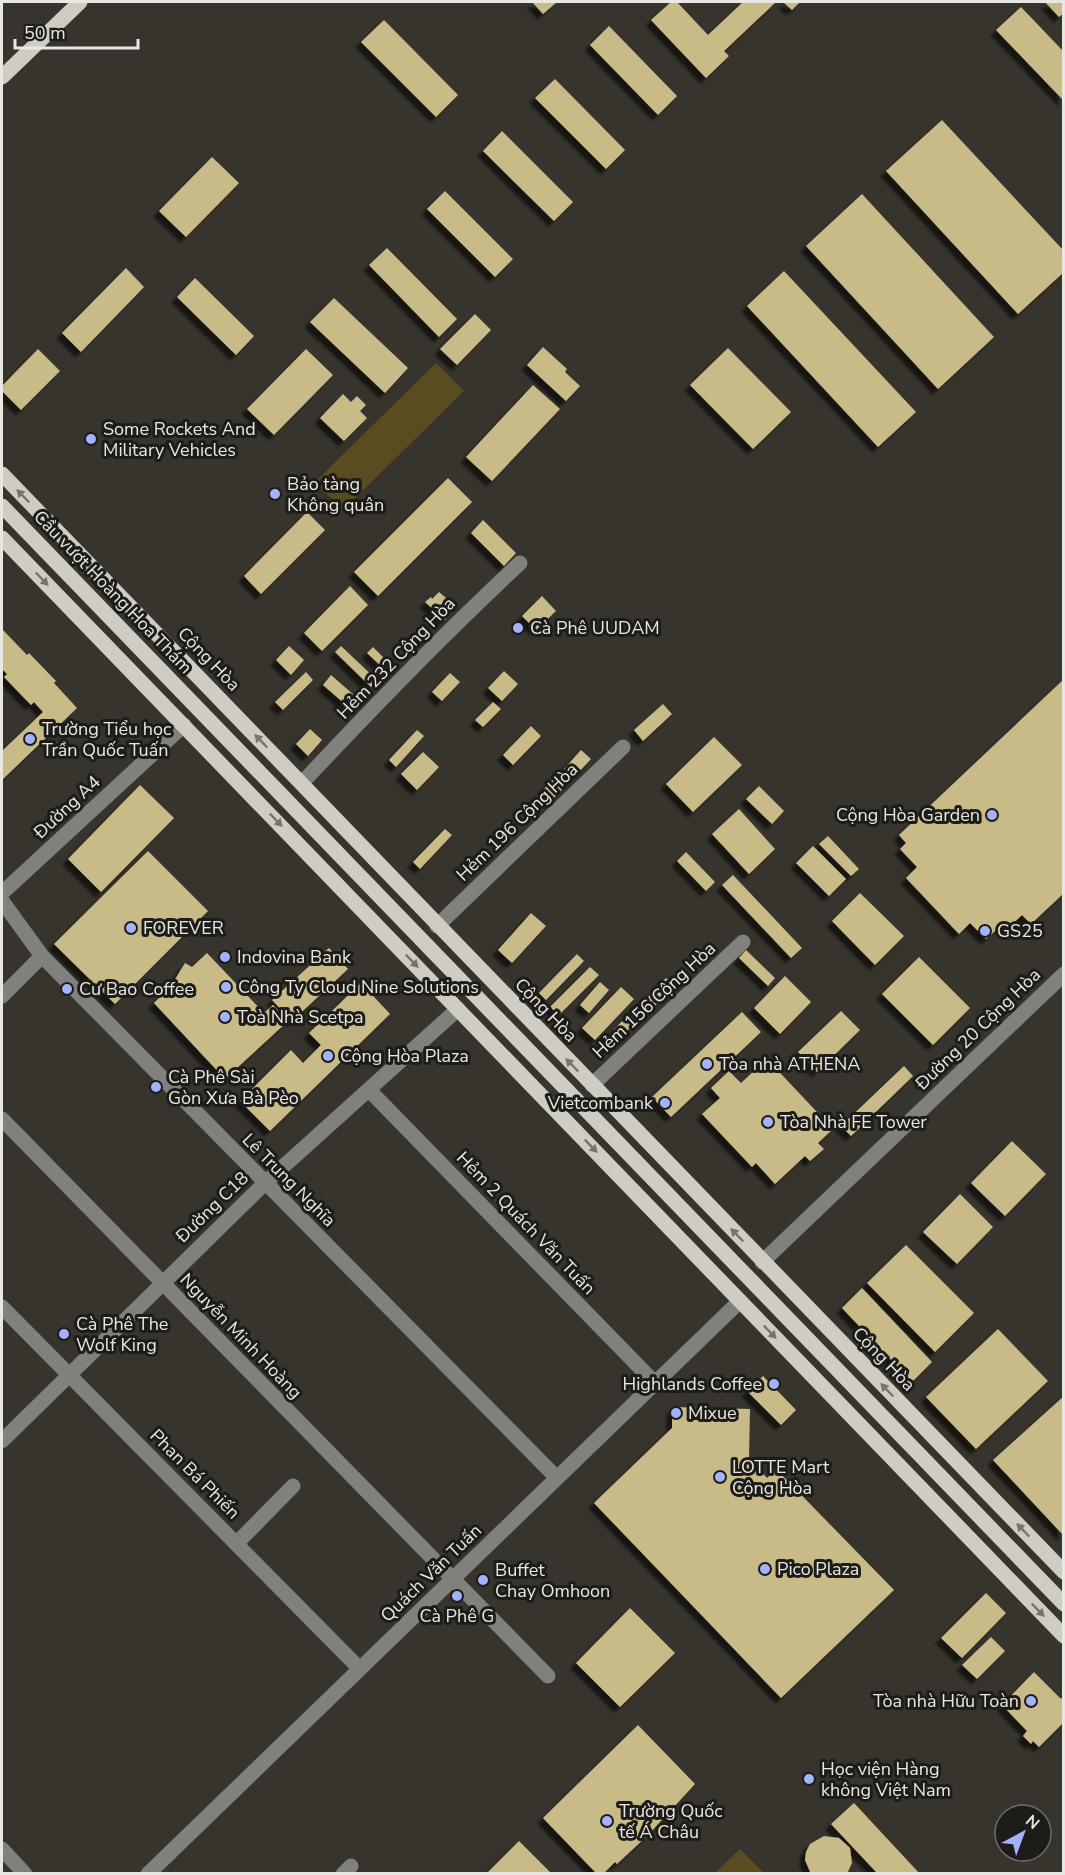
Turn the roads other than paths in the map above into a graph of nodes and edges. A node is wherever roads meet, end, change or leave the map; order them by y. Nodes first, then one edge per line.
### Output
1 (80, 2) edge
2 (2, 77) edge
3 (2, 474) edge
4 (2, 506) edge
5 (2, 538) edge
6 (520, 563) dead end
7 (184, 725) junction
8 (623, 747) dead end
9 (302, 783) junction
10 (2, 893) edge
11 (2, 901) edge
12 (437, 926) junction
13 (743, 942) dead end
14 (42, 957) junction
15 (1064, 974) edge
16 (2, 996) edge
17 (458, 1009) junction
18 (592, 1085) junction
19 (369, 1090) junction
20 (2, 1119) edge
21 (265, 1183) junction
22 (762, 1262) junction
23 (162, 1283) junction
24 (740, 1301) junction
25 (2, 1307) edge
26 (68, 1375) junction
27 (655, 1383) junction
28 (2, 1441) edge
29 (557, 1478) junction
30 (293, 1486) dead end
31 (236, 1544) junction
32 (1064, 1572) edge
33 (453, 1579) junction
34 (1064, 1604) edge
35 (1064, 1636) edge
36 (360, 1669) junction
37 (548, 1676) dead end
38 (2, 1849) edge
39 (25, 1874) edge
40 (148, 1874) edge

1 - 2 main road
9 -> 3 main road, Cộng Hòa
4 - 34 main road, Cầu vượt Hoàng Hoa Thám
5 -> 7 main road
6 - 9 street, Hẻm 232 Cộng Hòa
7 - 10 street, Đường A4
7 -> 17 main road
8 - 12 street, Hẻm 196 Cộng Hòa
9 - 12 main road, Cộng Hòa
11 - 14 street, Lê Trung Nghĩa
18 -> 12 main road, Cộng Hòa
13 - 18 street, Hẻm 156 Cộng Hòa
14 - 16 street
14 - 21 street, Lê Trung Nghĩa
15 - 22 street, Đường 20 Cộng Hòa
17 - 19 street, Đường C18
17 -> 24 main road
22 -> 18 main road, Cộng Hòa
19 - 21 street, Đường C18
19 - 27 street, Hẻm 2 Quách Văn Tuấn
20 - 23 street, Nguyễn Minh Hoàng
21 - 23 street, Đường C18
21 - 29 street, Lê Trung Nghĩa
32 -> 22 main road, Cộng Hòa
23 - 26 street, Đường C18
23 - 33 street, Nguyễn Minh Hoàng
24 - 27 street, Quách Văn Tuấn
24 -> 35 main road
25 - 26 street, Phan Bá Phiến
26 - 28 street, Đường C18
26 - 31 street, Phan Bá Phiến
27 - 29 street, Quách Văn Tuấn
29 - 33 street, Quách Văn Tuấn
30 - 31 street
31 - 36 street, Phan Bá Phiến
33 - 36 street, Quách Văn Tuấn
33 - 37 street, Nguyễn Minh Hoàng
36 - 40 street, Quách Văn Tuấn
38 - 39 street

